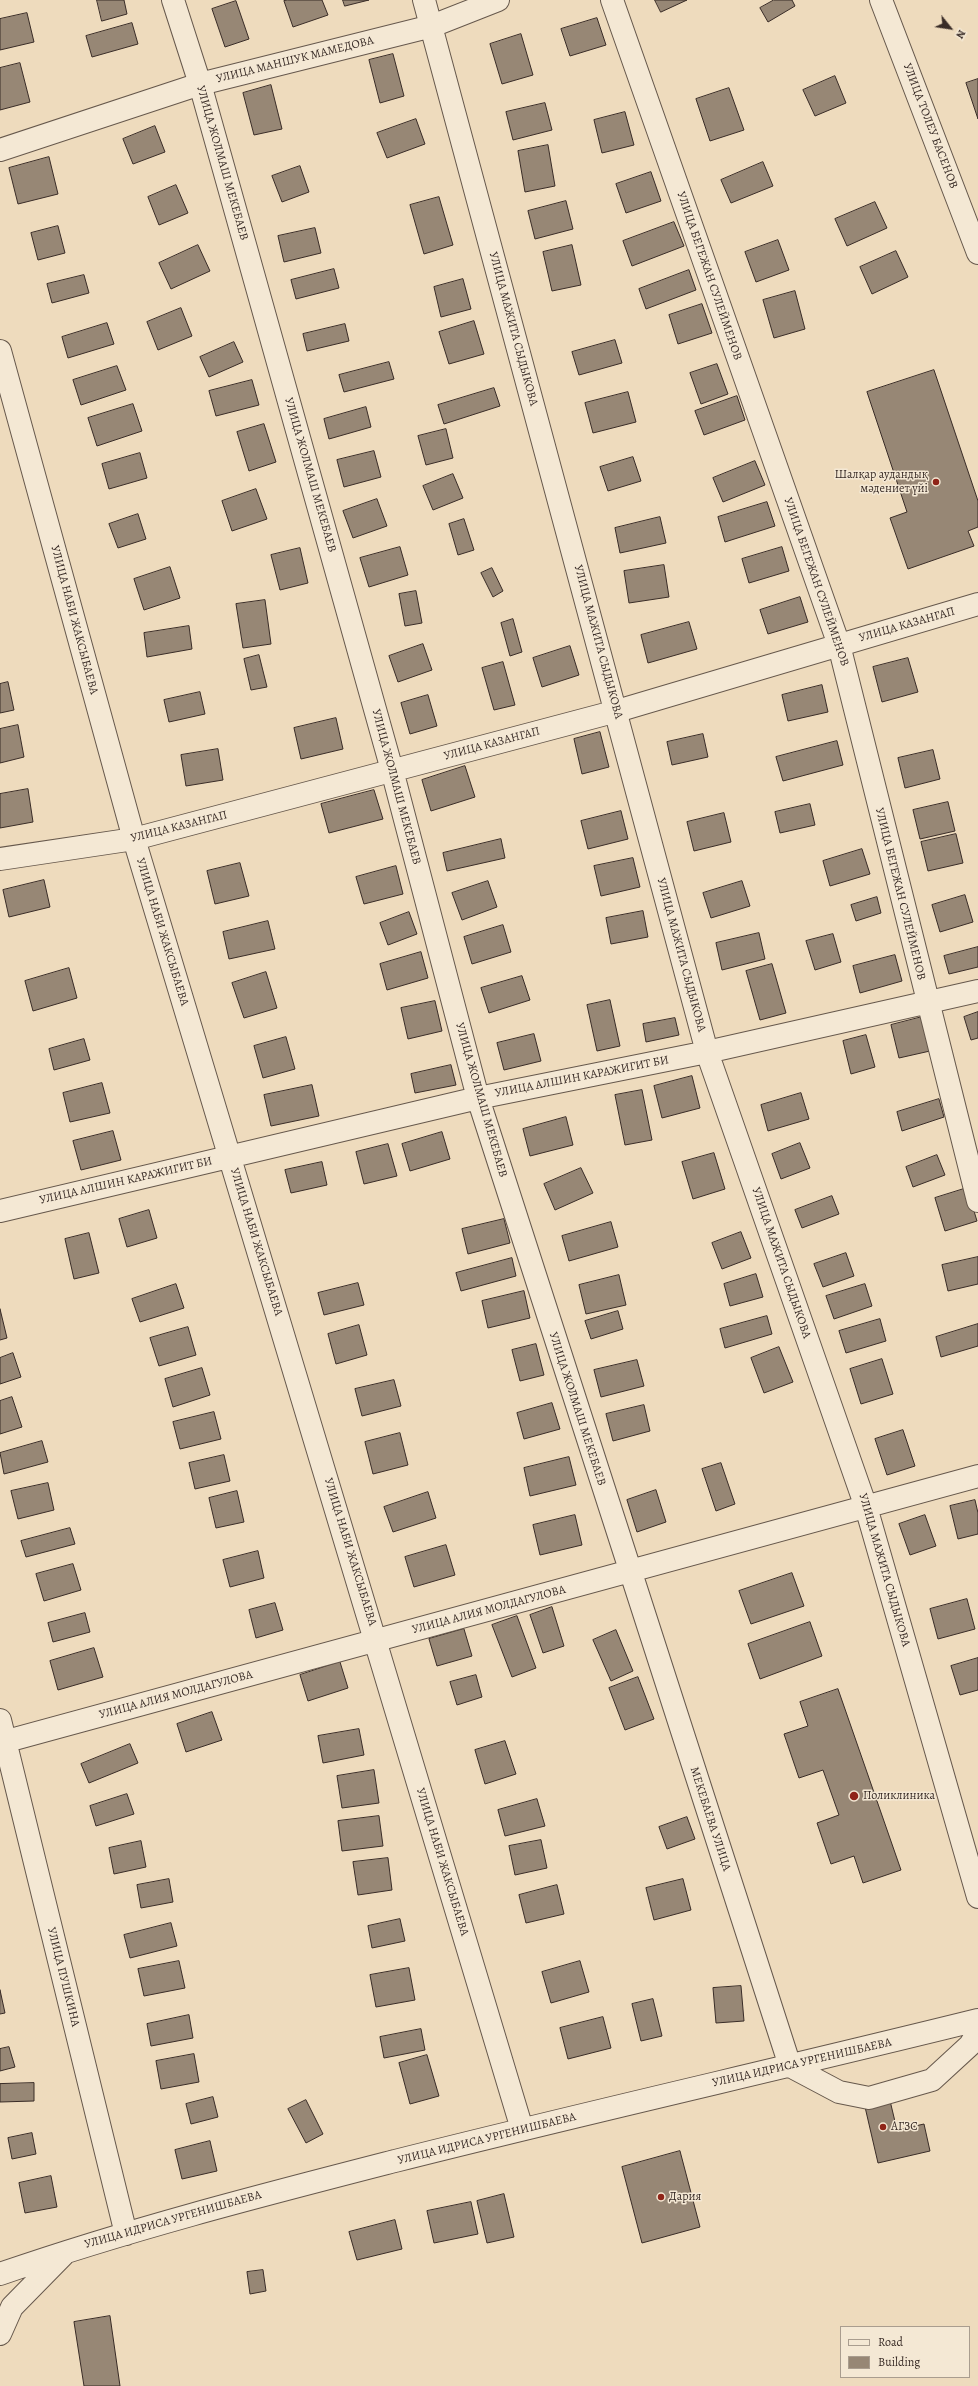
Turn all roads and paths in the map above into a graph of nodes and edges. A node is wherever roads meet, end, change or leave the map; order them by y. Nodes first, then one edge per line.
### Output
1 (173, 0) edge
2 (424, 0) edge
3 (498, 0) edge
4 (612, 0) edge
5 (881, 0) edge
6 (432, 26) junction
7 (200, 84) junction
8 (0, 150) edge
9 (978, 253) edge
10 (0, 351) edge
11 (978, 604) edge
12 (839, 645) junction
13 (616, 711) junction
14 (392, 770) junction
15 (134, 839) junction
16 (0, 859) edge
17 (978, 991) edge
18 (927, 1002) junction
19 (707, 1052) junction
20 (478, 1098) junction
21 (230, 1156) junction
22 (978, 1201) edge
23 (0, 1211) edge
24 (978, 1476) edge
25 (866, 1507) junction
26 (629, 1571) junction
27 (376, 1640) junction
28 (0, 1720) edge
29 (3, 1742) edge
30 (978, 1897) edge
31 (978, 2020) edge
32 (978, 2032) edge
33 (790, 2066) junction
34 (522, 2129) junction
35 (126, 2234) junction
36 (68, 2250) junction
37 (0, 2274) edge
38 (0, 2334) edge

1 - 7 street, УЛИЦА ЖОЛМАШ МЕКЕБАЕВ
2 - 6 street, УЛИЦА МАЖИТА СЫДЫКОВА
3 - 6 street, УЛИЦА МАНШУК МАМЕДОВА
4 - 12 street, УЛИЦА БЕГЕЖАН СУЛЕЙМЕНОВ
5 - 9 street, УЛИЦА ТОЛЕУ БАСЕНОВ
6 - 7 street, УЛИЦА МАНШУК МАМЕДОВА
6 - 13 street, УЛИЦА МАЖИТА СЫДЫКОВА
7 - 8 street, УЛИЦА МАНШУК МАМЕДОВА
7 - 14 street, УЛИЦА ЖОЛМАШ МЕКЕБАЕВ
10 - 15 street, УЛИЦА НАБИ ЖАКСЫБАЕВА
11 - 12 street, УЛИЦА КАЗАНГАП
12 - 13 street, УЛИЦА КАЗАНГАП
12 - 18 street, УЛИЦА БЕГЕЖАН СУЛЕЙМЕНОВ
13 - 14 street, УЛИЦА КАЗАНГАП
13 - 19 street, УЛИЦА МАЖИТА СЫДЫКОВА
14 - 15 street, УЛИЦА КАЗАНГАП
14 - 20 street, УЛИЦА ЖОЛМАШ МЕКЕБАЕВ
15 - 16 street, УЛИЦА КАЗАНГАП
15 - 21 street, УЛИЦА НАБИ ЖАКСЫБАЕВА
17 - 18 street, УЛИЦА АЛШИН КАРАЖИГИТ БИ
18 - 19 street, УЛИЦА АЛШИН КАРАЖИГИТ БИ
18 - 22 street, УЛИЦА БЕГЕЖАН СУЛЕЙМЕНОВ
19 - 20 street, УЛИЦА АЛШИН КАРАЖИГИТ БИ
19 - 25 street, УЛИЦА МАЖИТА СЫДЫКОВА
20 - 21 street, УЛИЦА АЛШИН КАРАЖИГИТ БИ
20 - 26 street, УЛИЦА ЖОЛМАШ МЕКЕБАЕВ
21 - 23 street, УЛИЦА АЛШИН КАРАЖИГИТ БИ
21 - 27 street, УЛИЦА НАБИ ЖАКСЫБАЕВА
24 - 25 street, УЛИЦА АЛИЯ МОЛДАГУЛОВА
25 - 26 street, УЛИЦА АЛИЯ МОЛДАГУЛОВА
25 - 30 street, УЛИЦА МАЖИТА СЫДЫКОВА
26 - 27 street, УЛИЦА АЛИЯ МОЛДАГУЛОВА
26 - 33 street, МЕКЕБАЕВА УЛИЦА
27 - 29 street, УЛИЦА АЛИЯ МОЛДАГУЛОВА
27 - 34 street, УЛИЦА НАБИ ЖАКСЫБАЕВА
28 - 29 street, УЛИЦА ПУШКИНА
29 - 35 street, УЛИЦА ПУШКИНА
31 - 33 street, УЛИЦА ИДРИСА УРГЕНИШБАЕВА
32 - 33 street
33 - 34 street, УЛИЦА ИДРИСА УРГЕНИШБАЕВА
34 - 35 street, УЛИЦА ИДРИСА УРГЕНИШБАЕВА
35 - 36 street, УЛИЦА ИДРИСА УРГЕНИШБАЕВА
36 - 37 street, УЛИЦА ИДРИСА УРГЕНИШБАЕВА
36 - 38 street

